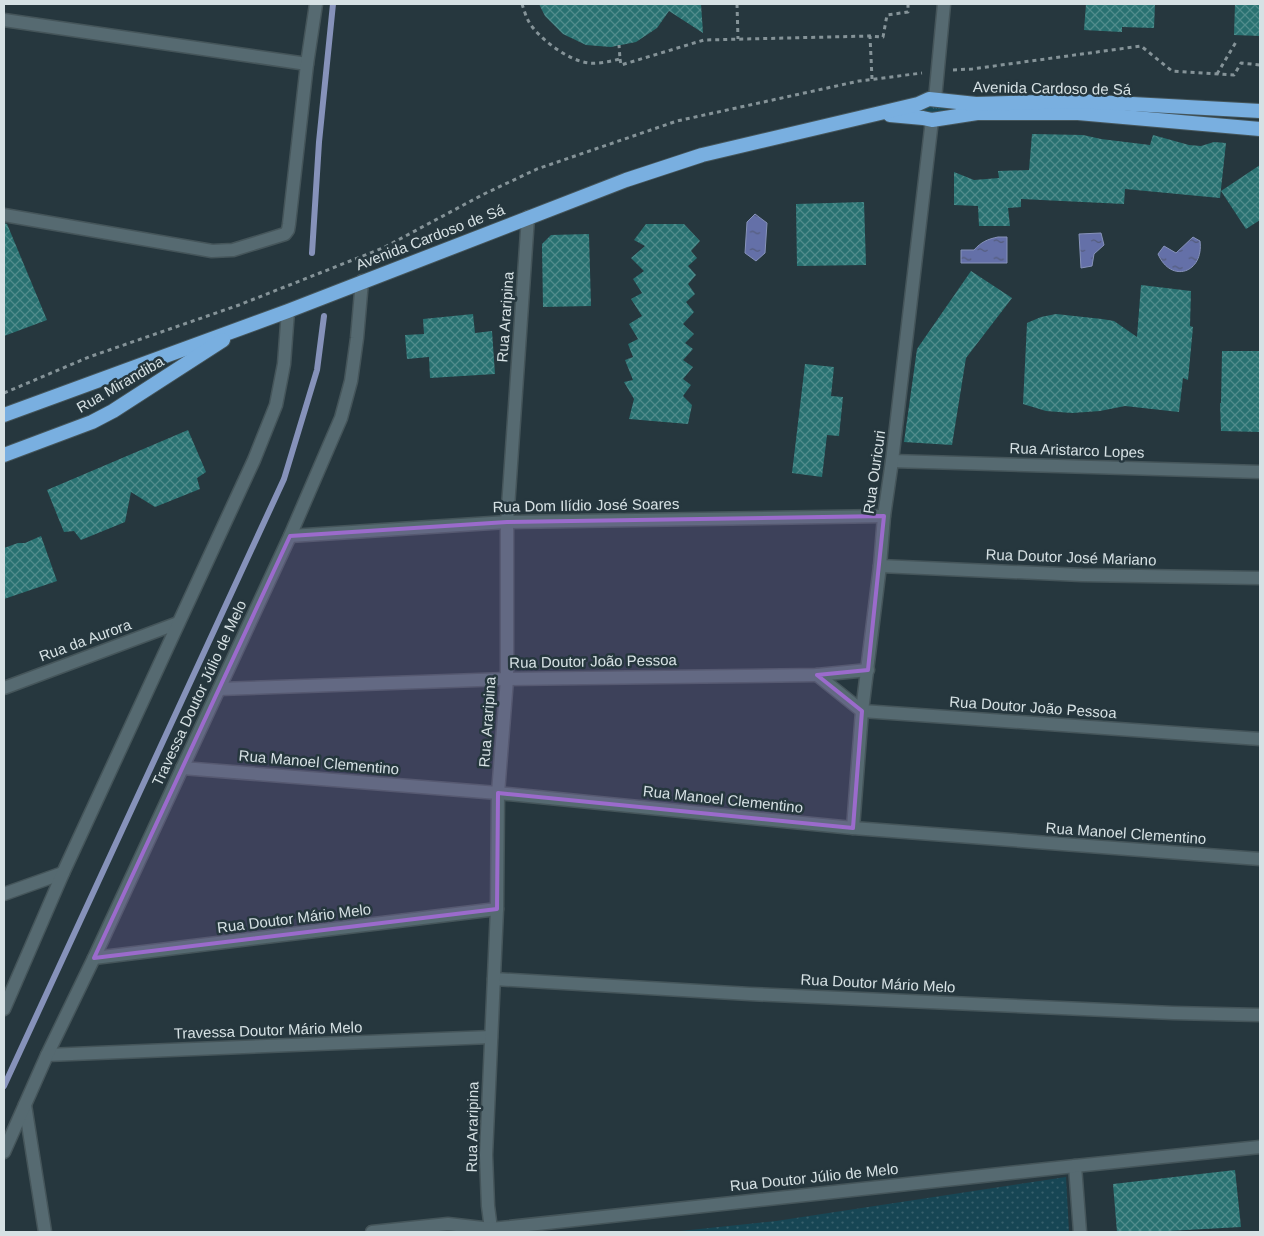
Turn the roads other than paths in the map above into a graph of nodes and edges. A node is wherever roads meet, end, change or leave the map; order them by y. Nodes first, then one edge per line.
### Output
1 (316, 4) edge
2 (944, 4) edge
3 (4, 20) edge
4 (307, 64) junction
5 (939, 100) junction
6 (918, 104) junction
7 (1260, 111) edge
8 (876, 114) junction
9 (933, 119) junction
10 (1260, 129) edge
11 (4, 215) edge
12 (528, 217) junction
13 (362, 281) junction
14 (288, 311) junction
15 (245, 326) junction
16 (4, 415) edge
17 (4, 455) edge
18 (892, 461) junction
19 (1260, 472) edge
20 (884, 516) junction
21 (507, 522) junction
22 (290, 536) junction
23 (880, 566) junction
24 (1260, 578) edge
25 (178, 624) junction
26 (868, 670) junction
27 (817, 675) junction
28 (507, 679) junction
29 (4, 688) edge
30 (219, 689) junction
31 (862, 711) junction
32 (1260, 739) edge
33 (182, 768) junction
34 (498, 793) junction
35 (853, 828) junction
36 (1260, 860) edge
37 (63, 873) junction
38 (4, 894) edge
39 (497, 909) junction
40 (94, 958) junction
41 (494, 979) junction
42 (4, 1009) edge
43 (1260, 1015) edge
44 (491, 1037) junction
45 (47, 1055) junction
46 (25, 1105) junction
47 (1260, 1148) edge
48 (4, 1152) edge
49 (1074, 1166) junction
50 (487, 1230) edge
51 (45, 1232) edge
52 (372, 1232) edge
53 (1080, 1232) edge

1 - 4 street
2 - 5 street
3 - 4 street
4 - 11 street
5 - 6 highway, Avenida Cardoso de Sá
5 - 7 highway, Avenida Cardoso de Sá
5 - 9 highway
6 - 8 highway, Avenida Cardoso de Sá
6 - 9 highway
8 - 9 highway, Avenida Cardoso de Sá
8 - 12 highway, Avenida Cardoso de Sá
9 - 10 highway, Avenida Cardoso de Sá
9 - 18 street, Rua Ouricuri
12 - 13 highway, Avenida Cardoso de Sá
12 - 21 street, Rua Araripina
13 - 14 highway, Avenida Cardoso de Sá
13 - 22 street, Travessa Doutor Júlio de Melo
14 - 15 highway, Avenida Cardoso de Sá
14 - 25 street
15 - 16 highway, Avenida Cardoso de Sá
15 - 17 highway, Rua Mirandiba
18 - 19 street, Rua Aristarco Lopes
18 - 20 street, Rua Ouricuri
20 - 21 street, Rua Dom Ilídio José Soares
20 - 23 street, Rua Ouricuri
21 - 22 street, Rua Dom Ilídio José Soares
21 - 28 street, Rua Araripina
22 - 30 street, Travessa Doutor Júlio de Melo
23 - 24 street, Rua Doutor José Mariano
23 - 26 street, Rua Ouricuri
25 - 29 street, Rua da Aurora
25 - 37 street
26 - 27 street, Rua Doutor João Pessoa
26 - 31 street, Rua Ouricuri
27 - 28 street, Rua Doutor João Pessoa
27 - 31 street
28 - 30 street, Rua Doutor João Pessoa
28 - 34 street, Rua Araripina
30 - 33 street, Travessa Doutor Júlio de Melo
31 - 32 street, Rua Doutor João Pessoa
31 - 35 street, Rua Ouricuri
33 - 34 street, Rua Manoel Clementino
33 - 40 street, Travessa Doutor Júlio de Melo
34 - 35 street, Rua Manoel Clementino
34 - 39 street, Rua Araripina
35 - 36 street, Rua Manoel Clementino
37 - 38 street
37 - 42 street
39 - 40 street, Rua Doutor Mário Melo
39 - 41 street, Rua Araripina
40 - 45 street, Travessa Doutor Júlio de Melo
41 - 43 street, Rua Doutor Mário Melo
41 - 44 street, Rua Araripina
44 - 45 street, Travessa Doutor Mário Melo
44 - 50 street, Rua Araripina
45 - 46 street, Travessa Doutor Júlio de Melo
46 - 48 street, Travessa Doutor Júlio de Melo
46 - 51 street
47 - 49 street, Rua Doutor Júlio de Melo
49 - 50 street, Rua Doutor Júlio de Melo
49 - 53 street
50 - 52 street, Rua Doutor Júlio de Melo

